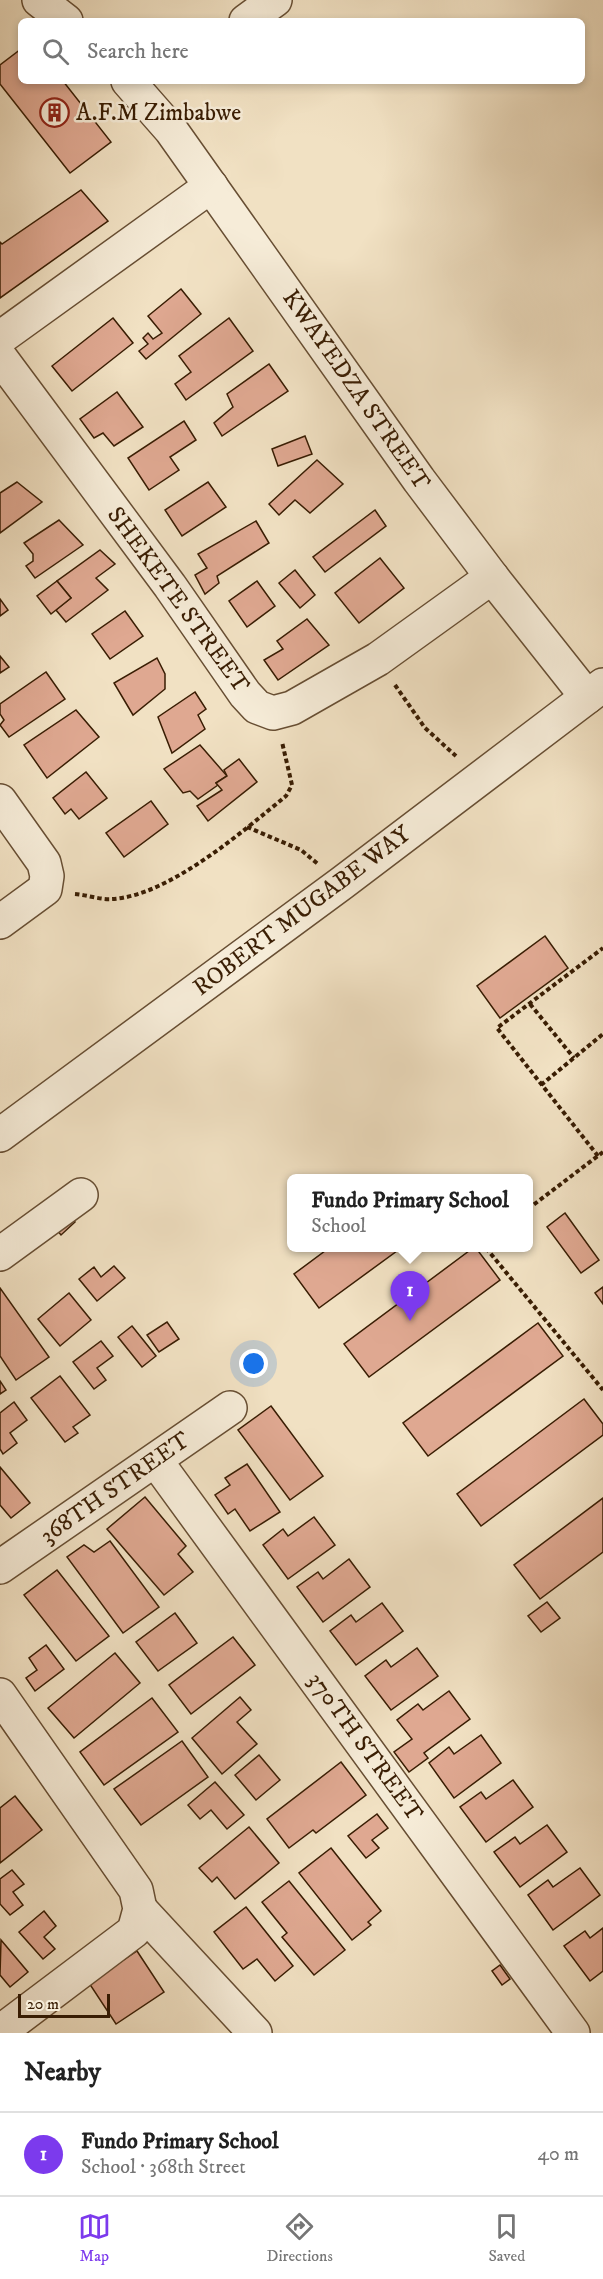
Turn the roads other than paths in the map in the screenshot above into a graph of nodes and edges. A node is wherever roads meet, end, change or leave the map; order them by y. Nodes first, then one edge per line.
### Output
1 (39, 0) edge
2 (274, 0) edge
3 (62, 18) edge
4 (250, 18) edge
5 (144, 86) edge
6 (211, 186) junction
7 (0, 338) edge
8 (0, 357) edge
9 (492, 577) junction
10 (595, 692) edge
11 (0, 801) edge
12 (0, 922) edge
13 (0, 1135) edge
14 (81, 1195) dead end
15 (0, 1254) edge
16 (230, 1408) dead end
17 (156, 1461) junction
18 (0, 1568) edge
19 (0, 1695) edge
20 (140, 1909) junction
21 (0, 2032) edge
22 (255, 2033) edge
23 (573, 2033) edge

1 - 3 street
2 - 4 street
5 - 6 street, KWAYEDZA STREET
6 - 7 street
6 - 9 street, KWAYEDZA STREET
8 - 9 street, SHEKETE STREET
9 - 10 street, KWAYEDZA STREET
10 - 13 street, ROBERT MUGABE WAY
11 - 12 street
14 - 15 street
16 - 17 street, 368TH STREET
17 - 18 street, 368TH STREET
17 - 23 street, 370TH STREET
19 - 20 street
20 - 21 street
20 - 22 street

